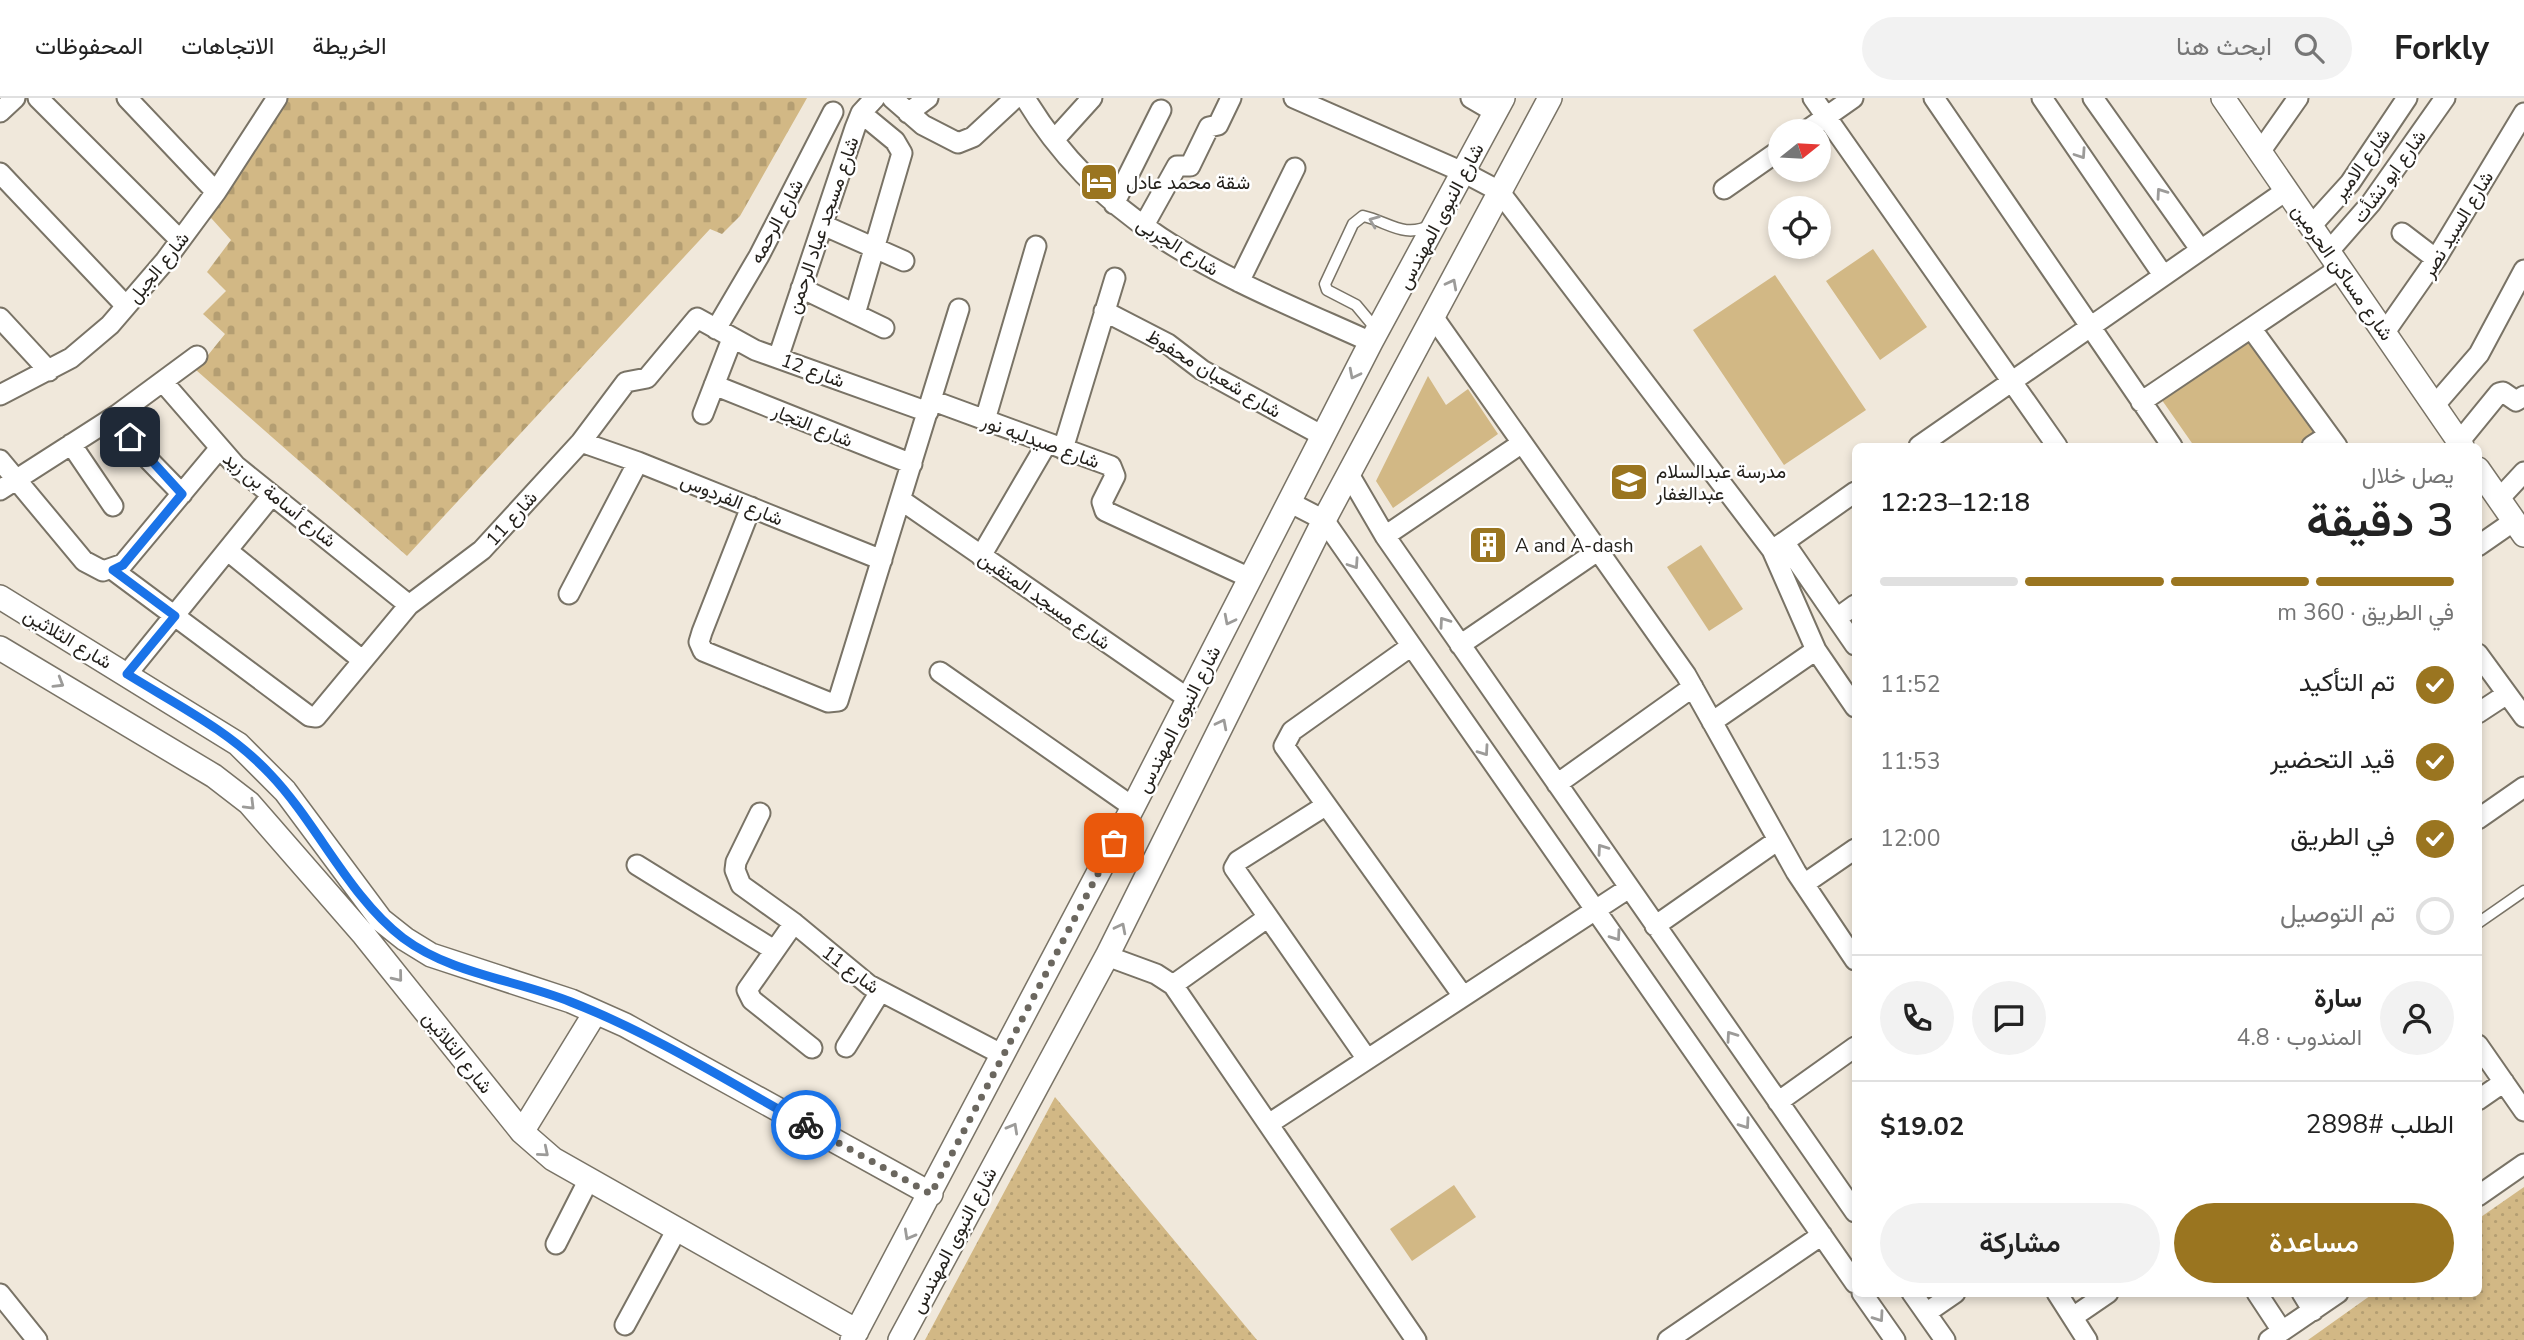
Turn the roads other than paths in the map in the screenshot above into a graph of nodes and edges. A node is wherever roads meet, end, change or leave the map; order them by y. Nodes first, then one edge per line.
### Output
1 (15, 98) edge
2 (38, 98) edge
3 (127, 98) edge
4 (277, 98) edge
5 (875, 98) edge
6 (892, 98) edge
7 (928, 98) edge
8 (1092, 98) edge
9 (1231, 98) edge
10 (1294, 98) edge
11 (1471, 98) edge
12 (1550, 98) edge
13 (1813, 98) edge
14 (1853, 98) edge
15 (1934, 98) edge
16 (2042, 98) edge
17 (2093, 98) edge
18 (2222, 98) edge
19 (2298, 98) edge
20 (2407, 98) edge
21 (2445, 98) edge
22 (1027, 100) edge
23 (1499, 105) edge
24 (1161, 110) dead end
25 (0, 112) edge
26 (832, 112) dead end
27 (861, 113) junction
28 (908, 113) junction
29 (2524, 113) edge
30 (1826, 117) junction
31 (1823, 119) edge
32 (1054, 139) junction
33 (2260, 152) junction
34 (1768, 158) edge
35 (1295, 168) dead end
36 (0, 173) edge
37 (1465, 173) junction
38 (1724, 189) dead end
39 (2287, 190) junction
40 (1499, 191) junction
41 (216, 192) junction
42 (1114, 204) junction
43 (1438, 222) junction
44 (823, 225) junction
45 (2311, 226) junction
46 (1143, 227) junction
47 (2402, 233) dead end
48 (180, 240) junction
49 (1036, 246) dead end
50 (876, 248) junction
51 (2200, 249) junction
52 (2335, 259) junction
53 (2436, 259) junction
54 (904, 261) dead end
55 (2524, 270) edge
56 (2163, 275) junction
57 (1115, 278) dead end
58 (1239, 282) junction
59 (801, 288) junction
60 (127, 306) junction
61 (959, 309) dead end
62 (1104, 311) junction
63 (855, 314) junction
64 (0, 318) edge
65 (1434, 318) junction
66 (2089, 326) junction
67 (712, 327) junction
68 (884, 328) dead end
69 (2251, 328) junction
70 (2385, 332) junction
71 (1374, 337) junction
72 (197, 355) dead end
73 (778, 358) junction
74 (49, 371) junction
75 (2012, 381) junction
76 (163, 382) junction
77 (714, 385) junction
78 (0, 395) edge
79 (2524, 396) edge
80 (2141, 402) junction
81 (930, 406) junction
82 (2434, 406) junction
83 (703, 414) dead end
84 (117, 415) junction
85 (985, 420) junction
86 (1323, 436) junction
87 (2333, 440) edge
88 (581, 442) junction
89 (1522, 443) junction
90 (1923, 443) edge
91 (2055, 443) edge
92 (2170, 443) edge
93 (2459, 443) edge
94 (2461, 443) edge
95 (71, 444) junction
96 (1055, 446) junction
97 (219, 449) junction
98 (0, 460) edge
99 (638, 461) junction
100 (912, 464) junction
101 (2524, 471) edge
102 (2482, 475) edge
103 (1350, 476) junction
104 (8, 485) edge
105 (182, 494) junction
106 (1852, 494) edge
107 (272, 495) junction
108 (2499, 499) junction
109 (901, 500) junction
110 (1289, 502) junction
111 (113, 506) dead end
112 (751, 507) junction
113 (1324, 520) junction
114 (2519, 528) edge
115 (1385, 536) junction
116 (2482, 545) edge
117 (1778, 546) junction
118 (1598, 550) junction
119 (228, 551) junction
120 (981, 556) junction
121 (882, 560) junction
122 (113, 570) junction
123 (1250, 579) junction
124 (569, 594) dead end
125 (0, 597) edge
126 (409, 605) junction
127 (1852, 607) edge
128 (175, 616) junction
129 (1837, 618) junction
130 (1852, 640) edge
131 (1461, 645) junction
132 (1410, 647) junction
133 (0, 648) edge
134 (1816, 650) junction
135 (362, 660) junction
136 (2482, 660) edge
137 (940, 673) dead end
138 (127, 674) junction
139 (1693, 687) junction
140 (2507, 694) junction
141 (1189, 699) junction
142 (1852, 703) edge
143 (2482, 710) edge
144 (2524, 717) edge
145 (1712, 722) junction
146 (1557, 784) junction
147 (2524, 787) edge
148 (1325, 806) junction
149 (1133, 807) junction
150 (760, 813) dead end
151 (2482, 816) edge
152 (1778, 840) junction
153 (1852, 851) edge
154 (637, 865) dead end
155 (1804, 884) junction
156 (1629, 888) junction
157 (2524, 891) edge
158 (1597, 909) junction
159 (1267, 918) junction
160 (381, 920) junction
161 (2482, 920) edge
162 (794, 923) junction
163 (1655, 926) junction
164 (364, 936) junction
165 (774, 950) junction
166 (1107, 956) junction
167 (1852, 956) edge
168 (1173, 985) junction
169 (880, 992) junction
170 (1463, 996) junction
171 (595, 1013) junction
172 (846, 1047) dead end
173 (812, 1048) dead end
174 (1852, 1049) edge
175 (2482, 1051) edge
176 (1003, 1055) junction
177 (1367, 1059) junction
178 (2504, 1083) junction
179 (2482, 1097) edge
180 (1777, 1102) junction
181 (2524, 1111) edge
182 (1270, 1123) junction
183 (522, 1132) junction
184 (2524, 1164) edge
185 (588, 1181) junction
186 (935, 1186) junction
187 (2482, 1193) edge
188 (975, 1197) junction
189 (1852, 1208) edge
190 (676, 1231) junction
191 (1822, 1235) junction
192 (556, 1244) dead end
193 (1852, 1279) edge
194 (0, 1294) edge
195 (1866, 1297) edge
196 (1915, 1297) edge
197 (1949, 1297) edge
198 (2060, 1297) edge
199 (2102, 1297) edge
200 (2259, 1297) edge
201 (2304, 1297) edge
202 (2332, 1297) edge
203 (2313, 1311) junction
204 (1926, 1313) junction
205 (2073, 1317) junction
206 (625, 1325) dead end
207 (2275, 1335) edge
208 (855, 1336) edge
209 (37, 1340) edge
210 (900, 1340) edge
211 (1416, 1340) edge
212 (1668, 1340) edge
213 (1895, 1340) edge
214 (1945, 1340) edge
215 (2087, 1340) edge

1 - 25 street
2 - 48 street
3 - 41 street
4 - 41 street, شارع الجبل
5 - 27 street, شارع مسجد عباد الرحمن
6 - 28 street
7 - 28 street
8 - 32 street
9 - 46 street
10 - 37 street
11 - 23 street
12 - 40 street, شارع النبوى المهندس
13 - 30 street
14 - 30 street
15 - 66 street
16 -> 56 street
51 -> 17 street
18 - 33 street, شارع مساكن الحرمين
19 - 33 street
20 - 45 street, شارع الامير
21 - 52 street, شارع ابو نشأت
22 - 28 street
22 - 32 street, شارع الجربى
23 - 37 street, شارع النبوى المهندس
24 - 42 street
26 - 67 street, شارع الرحمه
27 - 44 street, شارع مسجد عباد الرحمن
27 - 50 street
29 - 53 street, شارع السيد نصر
30 - 31 street
30 - 75 street
32 - 42 street, شارع الجربى
33 - 39 street, شارع مساكن الحرمين
34 - 38 street
35 - 58 street
36 - 60 street
37 - 40 street
37 - 43 street, شارع النبوى المهندس
39 - 45 street, شارع مساكن الحرمين
39 - 51 street
65 -> 40 street, شارع النبوى المهندس
40 - 117 street
41 - 48 street, شارع الجبل
42 - 46 street, شارع الجربى
43 - 71 street, شارع النبوى المهندس
43 -> 71 lane
44 - 50 street
44 - 59 street, شارع مسجد عباد الرحمن
45 - 52 street, شارع مساكن الحرمين
46 - 58 street, شارع الجربى
47 - 53 street
48 - 60 street, شارع الجبل
49 - 85 street
50 - 54 street
50 - 63 street
51 - 56 street
52 - 69 street, شارع ابو نشأت
52 - 70 street, شارع مساكن الحرمين
53 - 70 street, شارع السيد نصر
55 - 82 street
56 - 66 street
57 - 62 street
58 - 71 street, شارع الجربى
59 - 63 street
59 - 73 street, شارع مسجد عباد الرحمن
60 - 74 street, شارع الجبل
61 - 81 street
62 - 86 street, شارع شعبان محفوظ
62 - 96 street
63 - 68 street
64 - 74 street
65 - 89 street
65 - 103 street, شارع النبوى المهندس
66 - 75 street
66 - 80 street
67 - 73 street, شارع 12
67 - 77 street
67 - 88 street, شارع 11
69 - 80 street, شارع ابو نشأت
69 - 87 street
70 - 82 street, شارع مساكن الحرمين
71 -> 86 street, شارع النبوى المهندس
72 - 76 street
73 - 81 street, شارع 12
74 - 78 street, شارع الجبل
75 - 90 street
75 - 91 street
76 - 84 street
76 - 97 street, شارع أسامة بن زيد
77 - 83 street
77 - 100 street, شارع التجار
79 - 94 street
80 - 92 street
81 - 85 street, شارع صيدليه نور
81 - 100 street
82 - 93 street, شارع مساكن الحرمين
84 - 95 street
84 - 105 street
85 - 96 street, شارع صيدليه نور
86 - 110 street, شارع النبوى المهندس
88 - 99 street, شارع الفردوس
88 - 126 street, شارع 11
89 - 115 street
89 - 118 street
95 - 104 street
95 - 111 street
96 - 120 street
96 - 123 street, شارع صيدليه نور
97 - 105 street
97 - 107 street, شارع أسامة بن زيد
98 - 104 street
99 - 112 street, شارع الفردوس
99 - 124 street
100 - 109 street
101 - 108 street
102 - 108 street
103 - 113 street, شارع النبوى المهندس
103 - 115 street
104 - 122 street
105 - 122 street
106 - 117 street
107 - 119 street
107 - 126 street, شارع أسامة بن زيد
108 - 114 street
109 - 120 street, شارع مسجد المتقين
109 - 121 street
110 - 113 street
110 - 123 street, شارع النبوى المهندس
112 - 121 street, شارع الفردوس
112 - 121 street
113 -> 132 street
166 -> 113 street, شارع النبوى المهندس
114 - 116 street
131 -> 115 street
117 - 129 street
117 - 134 street
118 - 131 street
118 - 139 street
119 - 128 street
119 - 135 street
120 - 141 street, شارع مسجد المتقين
122 - 128 street
123 -> 141 street, شارع النبوى المهندس
125 - 138 street, شارع الثلاثين
126 - 135 street, شارع 11
127 - 129 street
128 - 135 street, شارع 11
128 - 138 street
129 - 130 street
131 - 146 street
132 - 148 street
132 -> 158 street
133 -> 164 street, شارع الثلاثين
134 - 142 street
134 - 145 street
136 - 140 street
137 - 149 street
138 - 160 street, شارع الثلاثين
139 - 145 street
139 - 146 street
140 - 143 street
140 - 144 street
141 - 149 street, شارع النبوى المهندس
145 - 152 street
156 -> 146 street
147 - 151 street
148 - 159 street
148 - 170 street
149 - 176 street, شارع النبوى المهندس
150 - 162 street, شارع 11
152 - 155 street
152 - 163 street
153 - 155 street
154 - 165 street
155 - 167 street
156 - 158 street
156 - 163 street
157 - 161 lane
158 - 170 street
158 -> 191 street
159 - 168 street
159 - 177 street
160 - 164 street
160 - 171 street, شارع الثلاثين
162 - 165 street
162 - 169 street, شارع 11
180 -> 163 street
164 -> 183 street, شارع الثلاثين
165 - 173 street
166 - 168 street
188 -> 166 street, شارع النبوى المهندس
168 - 182 street
169 - 172 street
169 - 176 street, شارع 11
170 - 177 street
171 - 183 street
171 - 186 street, شارع الثلاثين
174 - 180 street
175 - 178 street
176 - 186 street, شارع النبوى المهندس
177 - 182 street
178 - 179 street
178 - 181 street
180 - 189 street
182 - 211 street
183 -> 185 street, شارع الثلاثين
184 - 187 street
185 - 190 street, شارع الثلاثين
185 - 192 street
186 - 188 street, شارع الثلاثين
186 -> 208 street, شارع النبوى المهندس
188 - 210 street, شارع النبوى المهندس
190 - 206 street
190 - 208 street, شارع الثلاثين
191 - 193 street
191 - 212 street
194 - 209 street
195 -> 213 street
196 - 204 street
197 - 204 street
198 - 205 street
199 - 205 street
200 - 207 street
201 - 203 street
202 - 203 street
203 - 207 street
204 - 214 street
205 - 215 street

